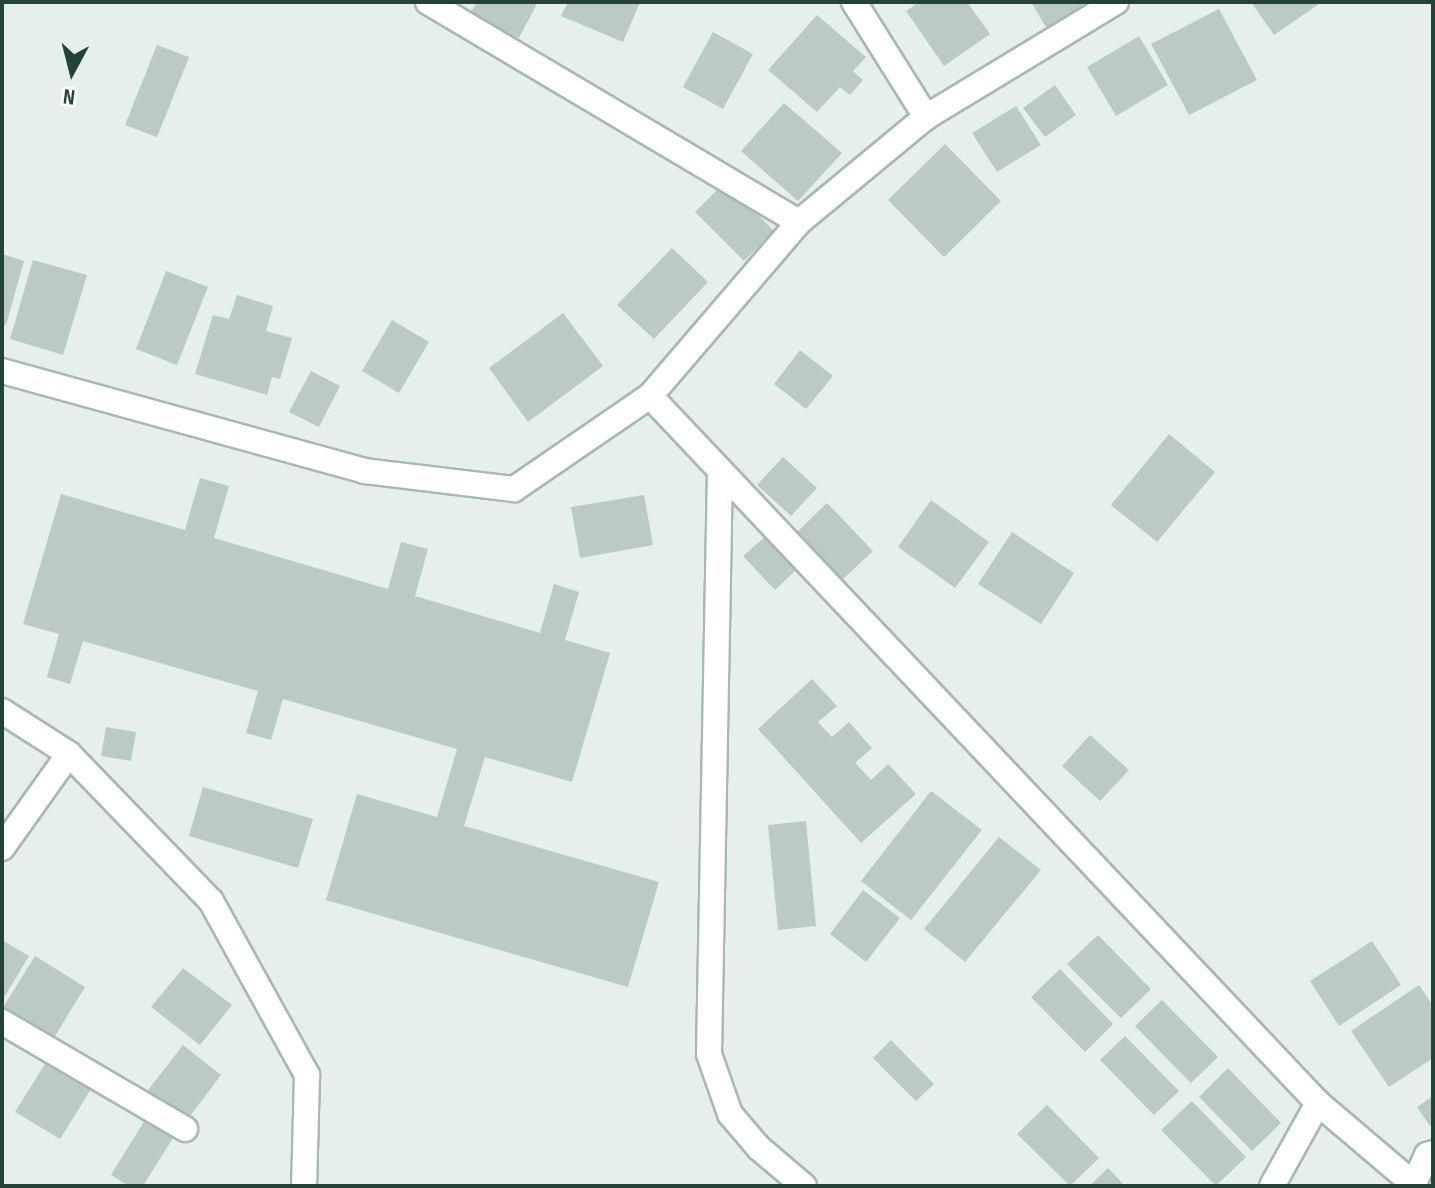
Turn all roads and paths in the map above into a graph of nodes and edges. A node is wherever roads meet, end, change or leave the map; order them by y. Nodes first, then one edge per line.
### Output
1 (428, 2) edge
2 (854, 2) edge
3 (1116, 2) edge
4 (926, 117) junction
5 (799, 222) junction
6 (2, 371) edge
7 (650, 396) junction
8 (720, 470) junction
9 (2, 711) edge
10 (69, 754) junction
11 (2, 848) edge
12 (2, 1022) edge
13 (1318, 1103) junction
14 (185, 1129) dead end
15 (1433, 1153) edge
16 (1415, 1184) edge
17 (304, 1186) edge
18 (804, 1186) edge
19 (1272, 1186) edge

1 - 5 street
2 - 4 street
3 - 4 street
4 - 5 street
5 - 7 street
6 - 7 street
7 - 8 street
8 - 13 street
8 - 18 street
9 - 10 street
10 - 11 street
10 - 17 street
12 - 14 street
13 - 16 street
13 - 19 street
15 - 16 street

